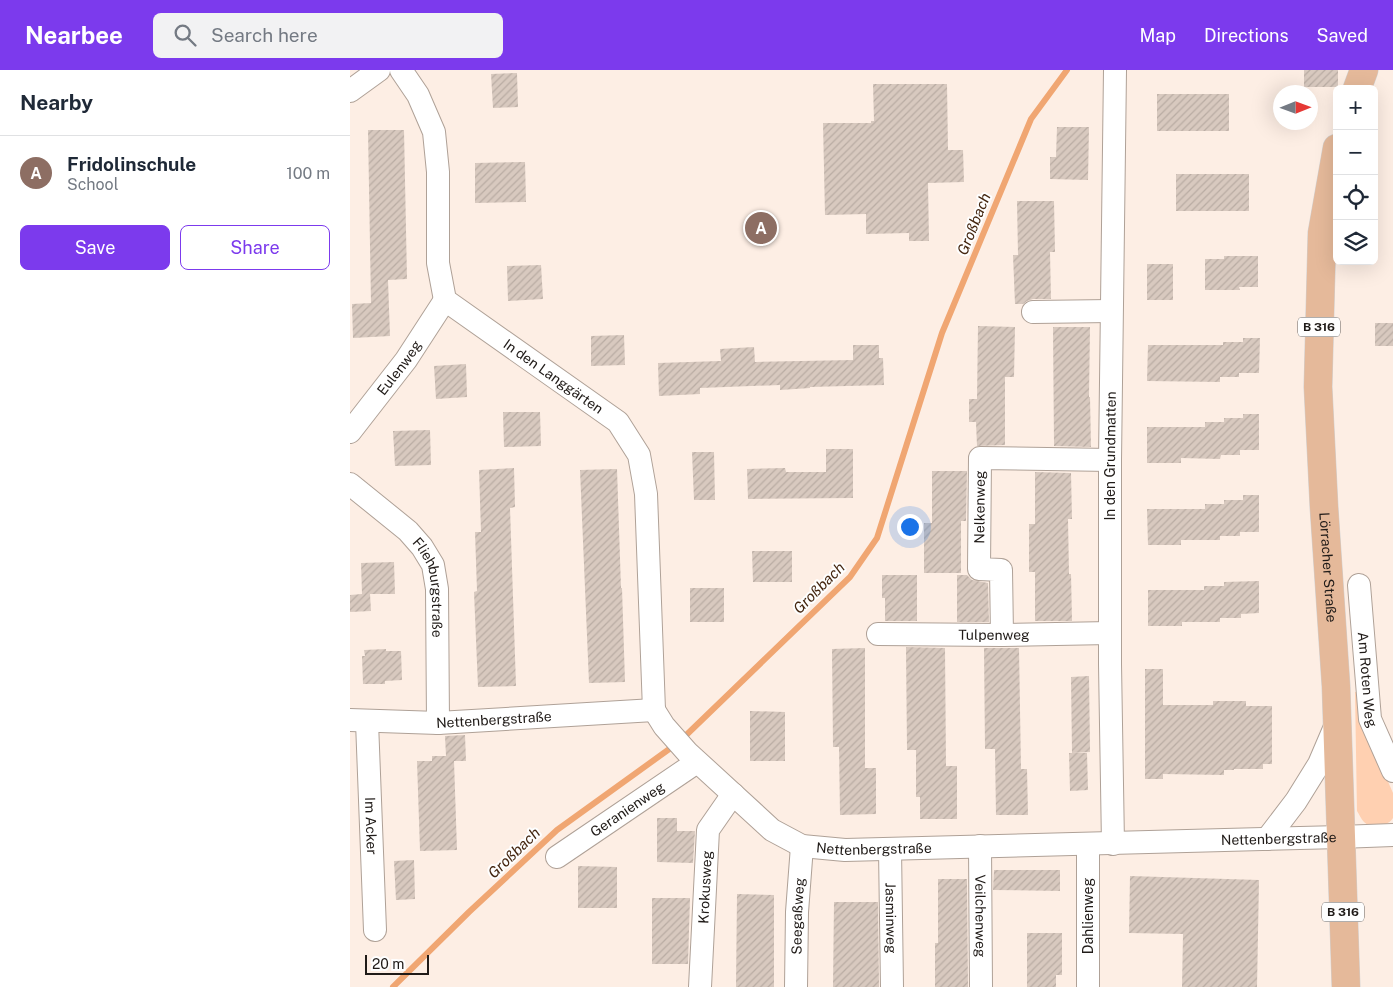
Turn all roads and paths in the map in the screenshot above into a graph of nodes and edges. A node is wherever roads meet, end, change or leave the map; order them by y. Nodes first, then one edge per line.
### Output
1 (379, 70) edge
2 (401, 70) edge
3 (1115, 70) edge
4 (1364, 70) edge
5 (1358, 85) edge
6 (350, 91) edge
7 (1333, 162) edge
8 (445, 300) junction
9 (1111, 311) junction
10 (1033, 312) dead end
11 (350, 432) edge
12 (1110, 460) junction
13 (350, 484) edge
14 (1360, 585) dead end
15 (1110, 633) junction
16 (878, 634) dead end
17 (1002, 635) junction
18 (659, 718) junction
19 (358, 721) edge
20 (1337, 722) junction
21 (438, 723) junction
22 (692, 757) junction
23 (1393, 771) edge
24 (733, 794) junction
25 (1393, 835) edge
26 (1340, 837) junction
27 (1267, 839) junction
28 (1088, 844) junction
29 (1113, 844) junction
30 (802, 846) junction
31 (980, 846) junction
32 (890, 848) junction
33 (557, 856) dead end
34 (375, 930) dead end
35 (700, 987) edge
36 (796, 987) edge
37 (892, 987) edge
38 (981, 987) edge
39 (1088, 987) edge
40 (1346, 987) edge

1 - 6 street
2 - 8 street
3 - 9 street, In den Grundmatten
4 - 5 main road
7 - 20 main road, Lörracher Straße / B 316
8 - 11 street, Eulenweg
8 - 18 street, In den Langgärten
9 - 10 street
9 - 12 street, In den Grundmatten
12 - 15 street, In den Grundmatten
12 - 17 street, Nelkenweg
13 - 21 street, Fliehburgstraße
14 - 23 street, Am Roten Weg
15 - 17 street, Tulpenweg
15 - 29 street, In den Grundmatten
16 - 17 street, Tulpenweg
18 - 21 street, Nettenbergstraße
18 - 22 street, Nettenbergstraße
19 - 21 street, Nettenbergstraße
19 - 34 street, Im Acker
20 - 26 main road, Lörracher Straße / B 316
20 - 27 street
22 - 24 street, Nettenbergstraße
22 - 33 street, Geranienweg
24 - 30 street, Nettenbergstraße
24 - 35 street, Krokusweg
25 - 26 street, Nettenbergstraße
26 - 27 street, Nettenbergstraße
26 - 40 main road, Lörracher Straße / B 316
27 - 29 street, Nettenbergstraße
28 - 29 street, Nettenbergstraße
28 - 31 street, Nettenbergstraße
28 - 39 street, Dahlienweg
30 - 32 street, Nettenbergstraße
30 - 36 street, Seegaßweg
31 - 32 street, Nettenbergstraße
31 - 38 street, Veilchenweg
32 - 37 street, Jasminweg

